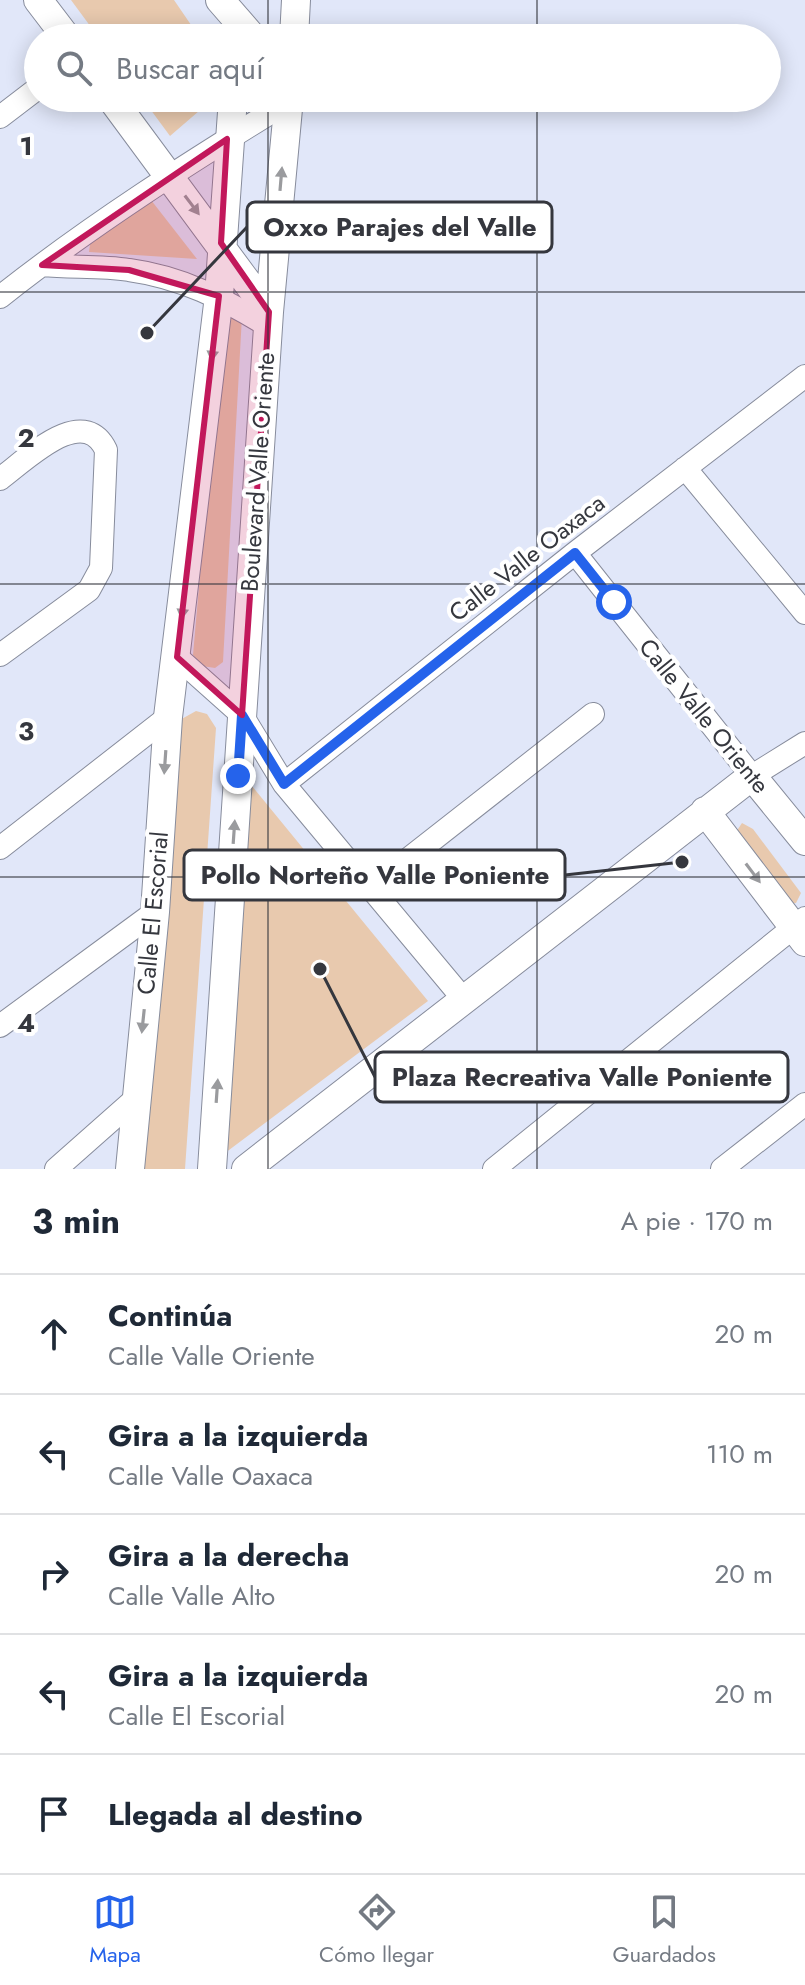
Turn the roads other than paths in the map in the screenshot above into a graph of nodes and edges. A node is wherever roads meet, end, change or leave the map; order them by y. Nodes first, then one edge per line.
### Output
1 (38, 0) edge
2 (220, 0) edge
3 (296, 0) edge
4 (56, 24) edge
5 (243, 24) edge
6 (295, 24) edge
7 (24, 99) edge
8 (121, 112) edge
9 (231, 112) edge
10 (270, 112) edge
11 (288, 112) edge
12 (0, 117) edge
13 (227, 139) junction
14 (170, 177) junction
15 (221, 243) junction
16 (42, 265) junction
17 (219, 296) junction
18 (0, 297) edge
19 (269, 319) junction
20 (804, 378) edge
21 (685, 468) junction
22 (0, 479) edge
23 (575, 553) junction
24 (805, 613) edge
25 (0, 655) edge
26 (177, 657) junction
27 (593, 714) dead end
28 (242, 715) junction
29 (168, 717) junction
30 (805, 743) edge
31 (752, 776) junction
32 (284, 784) junction
33 (705, 811) junction
34 (805, 841) edge
35 (0, 848) edge
36 (370, 889) junction
37 (155, 912) junction
38 (801, 929) edge
39 (465, 1001) junction
40 (0, 1026) edge
41 (134, 1100) junction
42 (805, 1104) edge
43 (56, 1169) edge
44 (130, 1169) edge
45 (212, 1169) edge
46 (246, 1169) edge
47 (494, 1169) edge
48 (722, 1169) edge

1 - 4 street
2 - 5 street
3 - 6 street
7 - 12 street
8 - 14 street
9 - 13 street
10 - 13 street
19 -> 11 street, Boulevard Valle Oriente
13 - 14 street
13 - 15 street
14 -> 15 street
14 - 16 street
15 - 17 street
15 - 19 street
16 - 17 street
16 - 18 street
17 - 19 street
17 -> 26 street
19 - 28 street, Boulevard Valle Oriente
20 - 21 street, Calle Valle Oaxaca
21 - 23 street, Calle Valle Oaxaca
21 - 24 street
22 - 25 street
23 - 31 street, Calle Valle Oriente
23 - 32 street, Calle Valle Oaxaca
26 - 28 street
26 - 29 street, Calle El Escorial
27 - 36 street
28 - 32 street
45 -> 28 street
29 - 35 street
29 -> 37 street, Calle El Escorial
30 - 31 street
31 - 33 street
31 - 34 street, Calle Valle Oriente
32 - 36 street
33 -> 38 street
33 - 39 street
36 - 39 street
37 - 40 street
37 -> 41 street, Calle El Escorial
38 - 47 street
39 - 46 street
41 - 43 street
41 - 44 street, Calle El Escorial
42 - 48 street

